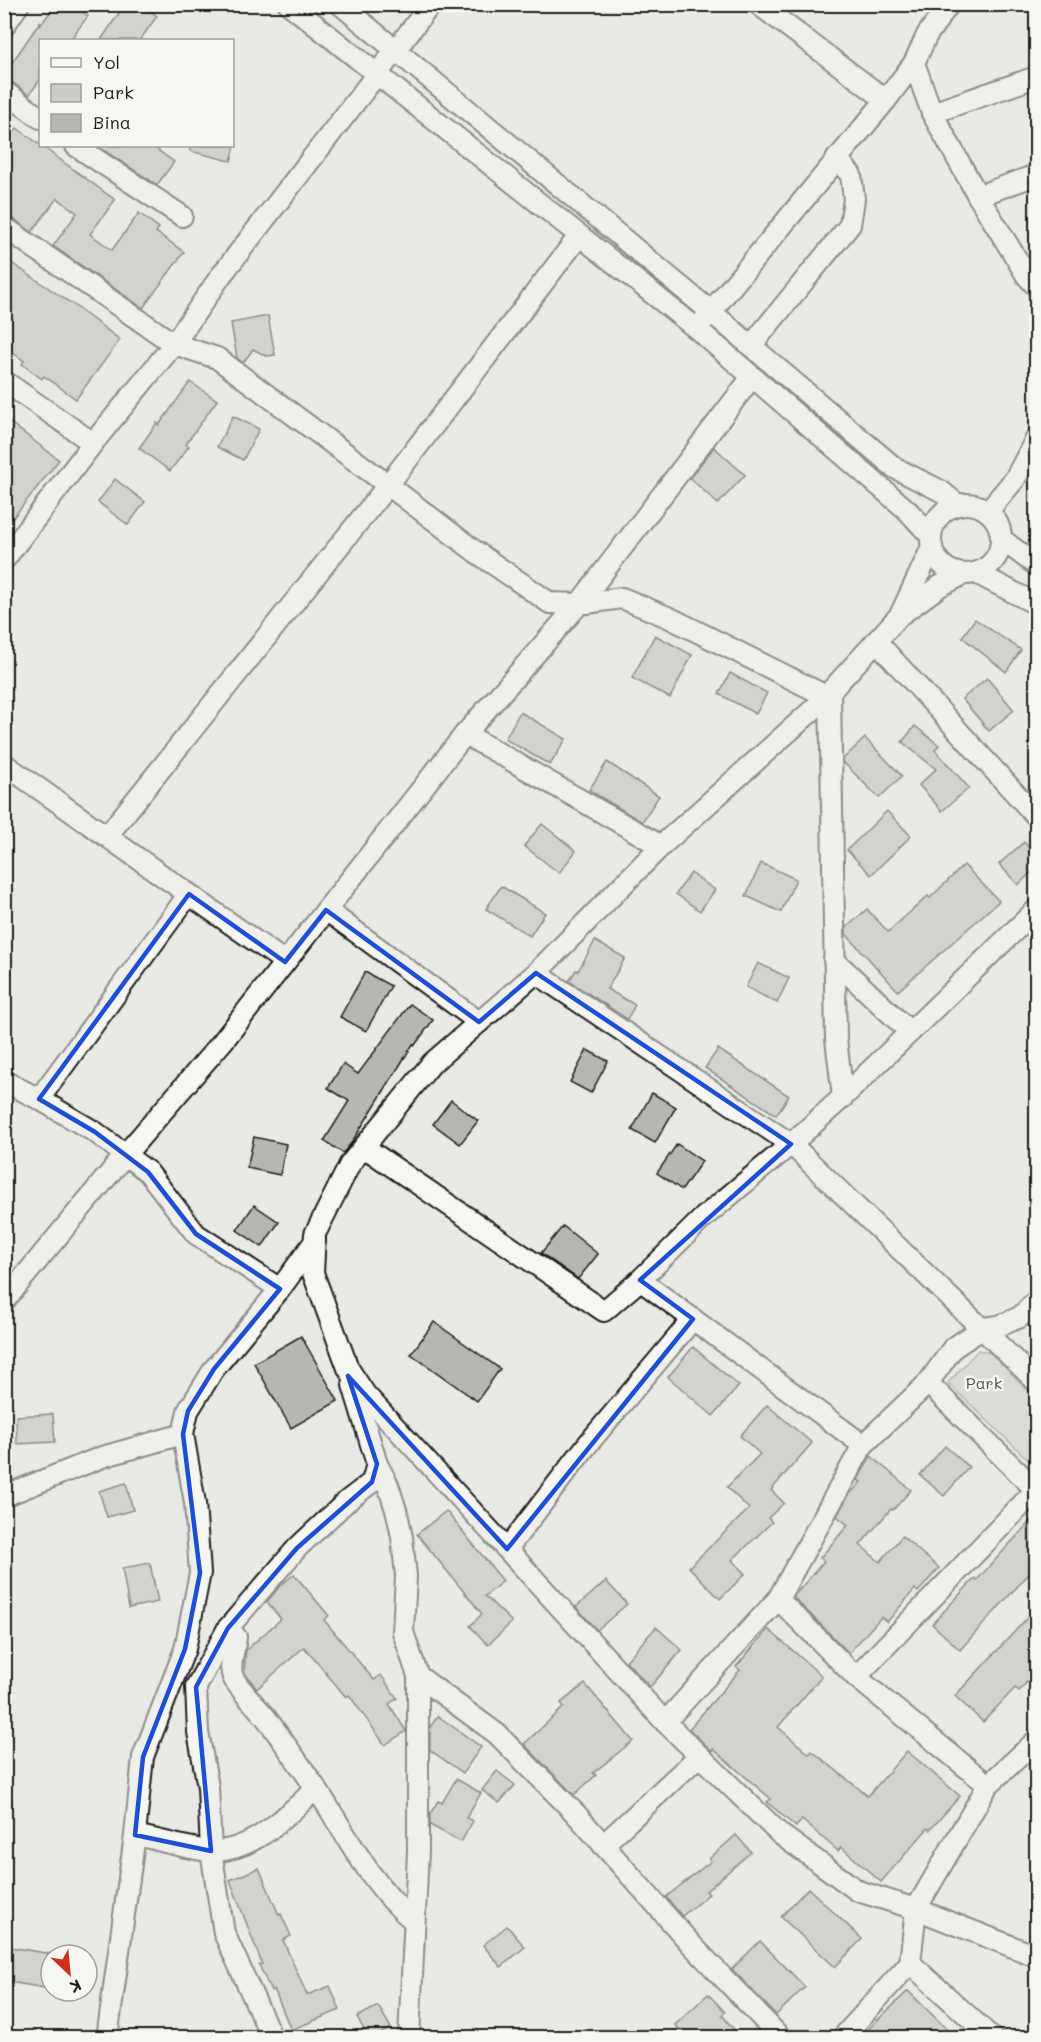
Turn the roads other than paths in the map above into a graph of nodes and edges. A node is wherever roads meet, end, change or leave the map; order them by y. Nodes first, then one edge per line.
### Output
1 (20, 4) edge
2 (289, 4) edge
3 (340, 4) edge
4 (431, 4) edge
5 (759, 4) edge
6 (949, 4) edge
7 (4, 26) edge
8 (395, 50) junction
9 (914, 63) junction
10 (376, 74) junction
11 (1036, 77) edge
12 (4, 91) edge
13 (886, 100) junction
14 (932, 113) junction
15 (39, 117) edge
16 (88, 149) edge
17 (837, 158) junction
18 (1036, 175) edge
19 (978, 196) junction
20 (182, 216) dead end
21 (4, 227) edge
22 (579, 236) junction
23 (1036, 286) edge
24 (710, 311) junction
25 (697, 329) junction
26 (174, 344) junction
27 (751, 346) junction
28 (752, 376) junction
29 (4, 381) edge
30 (1036, 439) edge
31 (93, 443) junction
32 (388, 484) junction
33 (958, 505) junction
34 (988, 511) junction
35 (1001, 539) junction
36 (931, 542) junction
37 (4, 560) edge
38 (1036, 565) edge
39 (970, 573) junction
40 (579, 604) junction
41 (1036, 604) edge
42 (900, 615) junction
43 (876, 641) junction
44 (828, 694) junction
45 (465, 734) junction
46 (4, 764) edge
47 (1036, 816) edge
48 (107, 836) junction
49 (661, 846) junction
50 (189, 894) junction
51 (326, 910) junction
52 (1036, 910) edge
53 (834, 960) junction
54 (285, 962) junction
55 (536, 973) junction
56 (479, 1022) junction
57 (910, 1032) junction
58 (4, 1081) edge
59 (843, 1097) junction
60 (39, 1099) junction
61 (791, 1144) junction
62 (364, 1147) junction
63 (125, 1155) junction
64 (315, 1240) junction
65 (640, 1280) junction
66 (280, 1288) junction
67 (4, 1300) edge
68 (1036, 1301) edge
69 (693, 1319) junction
70 (983, 1328) junction
71 (348, 1368) junction
72 (1036, 1382) edge
73 (928, 1383) junction
74 (183, 1434) junction
75 (863, 1445) junction
76 (377, 1464) junction
77 (1036, 1490) edge
78 (4, 1496) edge
79 (507, 1549) junction
80 (778, 1599) junction
81 (228, 1628) junction
82 (418, 1676) junction
83 (856, 1677) junction
84 (665, 1722) junction
85 (1036, 1741) edge
86 (699, 1755) junction
87 (988, 1785) junction
88 (316, 1789) junction
89 (135, 1834) junction
90 (603, 1845) junction
91 (211, 1851) junction
92 (916, 1908) junction
93 (414, 1921) junction
94 (1036, 1956) edge
95 (910, 1963) junction
96 (107, 2037) edge
97 (272, 2037) edge
98 (409, 2037) edge
99 (781, 2037) edge
100 (842, 2037) edge
101 (992, 2037) edge

1 - 7 street
2 - 10 street
3 - 8 street
4 - 8 street
5 - 13 street
6 - 9 street
8 - 10 street
8 - 24 street
9 - 13 street
9 - 14 street
10 - 22 street
10 - 26 street
11 - 14 street
12 - 15 street
13 - 17 street
14 - 19 street
16 - 20 street
17 - 24 street
17 - 27 street
18 - 19 street
19 - 23 street
21 - 26 street
22 - 25 street
22 - 32 street
24 - 25 street
24 - 27 street
25 - 28 street
26 - 31 street
26 - 32 street
27 - 33 street
28 - 36 street
28 - 40 street
29 - 31 street
30 - 34 street
31 - 37 street
32 - 40 street
32 - 48 street
33 - 34 street
33 - 36 street
34 - 35 street
35 - 38 street
35 - 39 street
36 - 39 street
36 - 42 street
39 - 41 street
39 - 42 street
40 - 44 street
40 - 45 street
42 - 43 street
43 - 44 street
43 - 47 street
44 - 49 street
44 - 53 street
45 - 49 street
45 - 51 street
46 - 48 street
48 - 50 street
49 - 55 street
50 - 54 street
50 - 60 street
51 - 54 street
51 - 56 street
52 - 57 street
53 - 57 street
53 - 59 street
54 - 63 street
55 - 56 street
55 - 61 street
56 - 62 street
57 - 59 street
58 - 60 street
59 - 61 street
60 - 63 street
61 - 65 street
61 - 70 street
62 - 64 street
62 - 65 street
63 - 66 street
63 - 67 street
64 - 66 street
64 - 71 street
65 - 69 street
66 - 74 street
68 - 70 street
69 - 75 street
69 - 79 street
70 - 72 street
70 - 73 street
71 - 76 street
71 - 79 street
73 - 75 street
73 - 77 street
74 - 78 street
74 - 89 street
75 - 80 street
76 - 81 street
76 - 82 street
77 - 83 street
79 - 84 street
80 - 83 street
80 - 84 street
81 - 88 street
81 - 91 street
82 - 90 street
82 - 93 street
83 - 87 street
84 - 86 street
85 - 87 street
86 - 90 street
86 - 92 street
87 - 92 street
88 - 91 street
88 - 93 street
89 - 91 street
89 - 96 street
90 - 99 street
91 - 97 street
92 - 94 street
92 - 95 street
93 - 98 street
95 - 100 street
95 - 101 street

